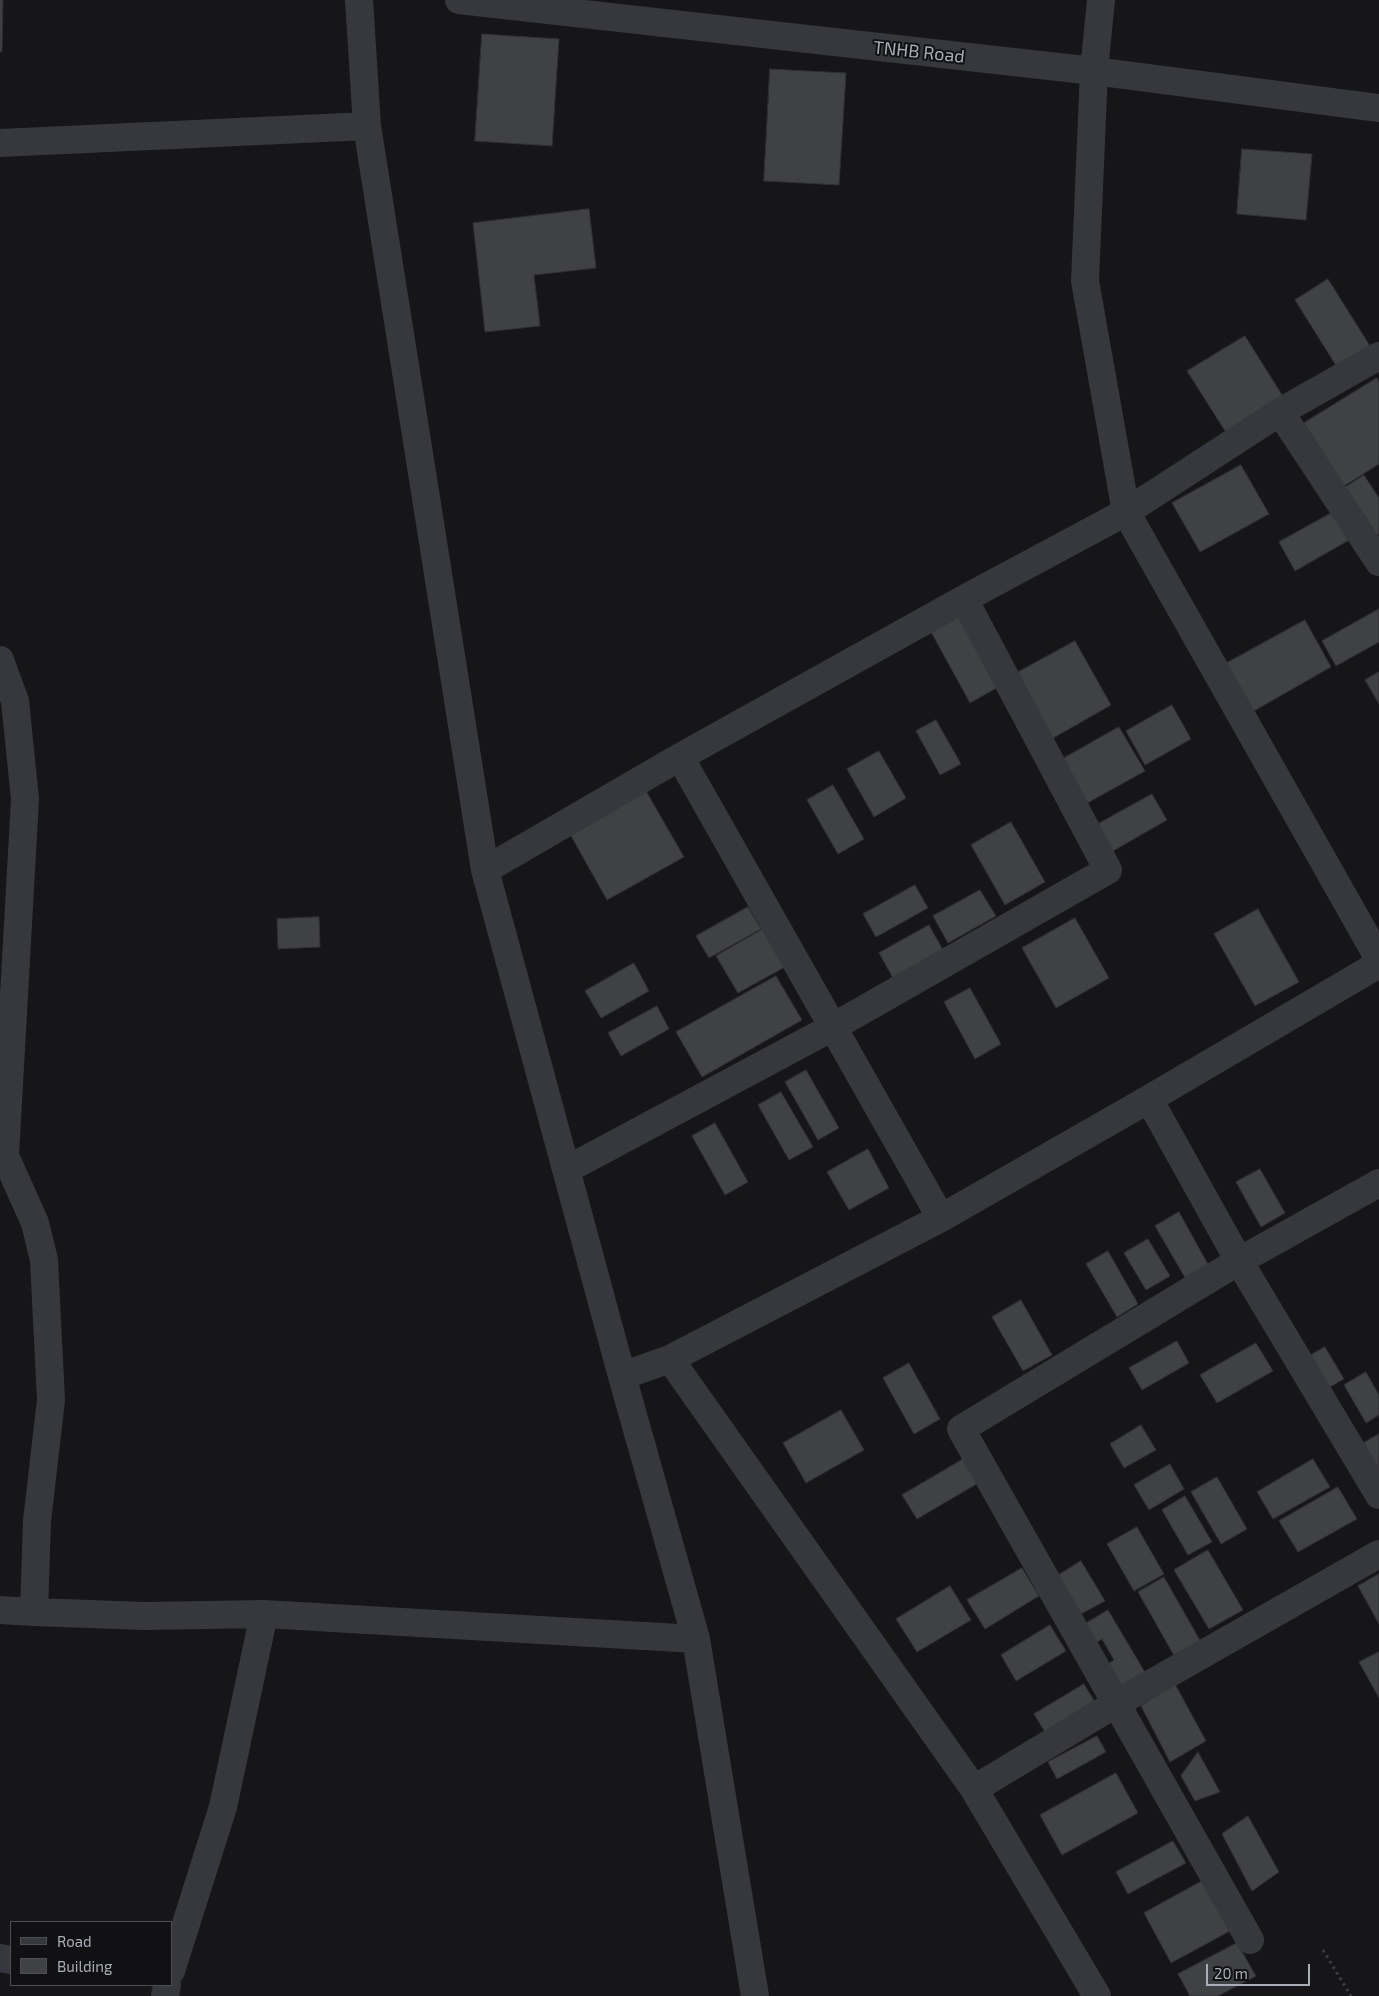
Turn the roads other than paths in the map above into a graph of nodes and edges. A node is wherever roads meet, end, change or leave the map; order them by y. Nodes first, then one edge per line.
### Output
1 (359, 0) edge
2 (459, 0) edge
3 (1101, 0) edge
4 (1094, 71) junction
5 (1379, 108) edge
6 (367, 126) junction
7 (0, 143) edge
8 (1379, 356) edge
9 (1280, 412) junction
10 (1126, 512) junction
11 (1379, 562) edge
12 (964, 599) junction
13 (0, 660) edge
14 (680, 757) junction
15 (485, 870) junction
16 (1379, 959) edge
17 (1379, 964) edge
18 (833, 1027) junction
19 (1149, 1099) junction
20 (566, 1170) junction
21 (1379, 1182) edge
22 (10, 1186) edge
23 (941, 1218) junction
24 (1239, 1261) junction
25 (670, 1359) junction
26 (622, 1376) junction
27 (1379, 1495) edge
28 (1379, 1554) edge
29 (0, 1610) edge
30 (34, 1612) junction
31 (264, 1614) junction
32 (696, 1639) junction
33 (1117, 1702) junction
34 (974, 1789) junction
35 (1250, 1940) dead end
36 (172, 1968) edge
37 (755, 1996) edge
38 (1097, 1996) edge

1 - 6 street
2 - 4 street, TNHB Road
3 - 4 street
4 - 5 street, TNHB Road
4 - 10 street
6 - 7 street
6 - 15 street
8 - 9 street
9 - 10 street
9 - 11 street
10 - 12 street
10 - 16 street
12 - 14 street
12 - 18 street
13 - 22 street
14 - 15 street
14 - 18 street
15 - 20 street
17 - 19 street
18 - 20 street
18 - 23 street
19 - 23 street
19 - 24 street
20 - 26 street
21 - 24 street
22 - 30 street
23 - 25 street
24 - 27 street
24 - 33 street
25 - 26 street
25 - 34 street
26 - 32 street
28 - 33 street
29 - 30 street
30 - 31 street
31 - 32 street
31 - 36 street
32 - 37 street
33 - 34 street
33 - 35 street
34 - 38 street

